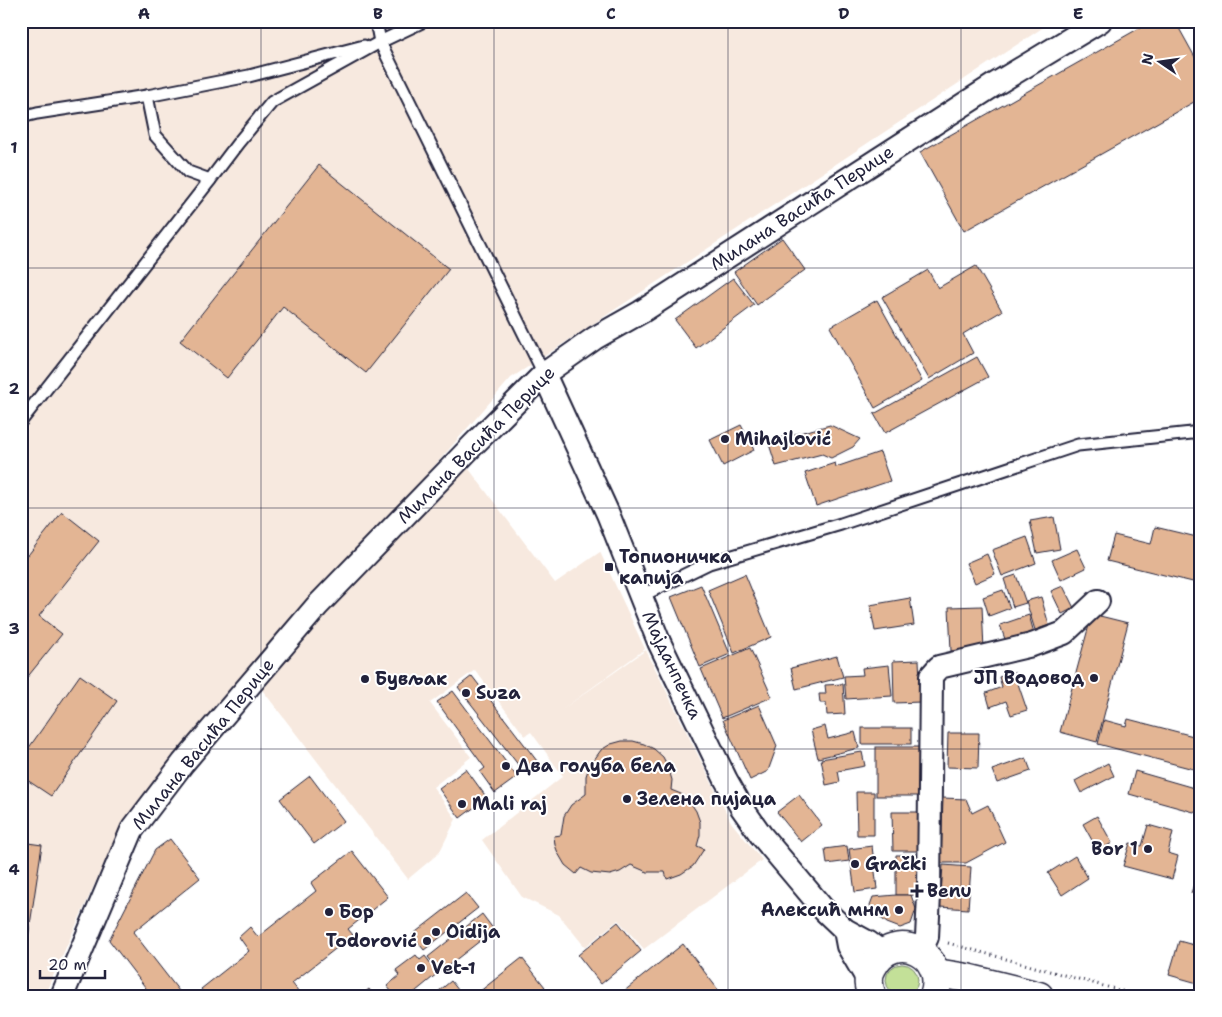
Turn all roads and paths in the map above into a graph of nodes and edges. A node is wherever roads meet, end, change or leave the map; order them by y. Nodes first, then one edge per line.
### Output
1 (376, 21) edge
2 (424, 21) edge
3 (1100, 21) edge
4 (380, 42) junction
5 (147, 96) junction
6 (21, 117) edge
7 (210, 180) junction
8 (544, 374) junction
9 (21, 421) edge
10 (1201, 432) edge
11 (641, 596) junction
12 (1098, 601) dead end
13 (845, 930) junction
14 (923, 944) junction
15 (883, 953) junction
16 (935, 988) edge
17 (869, 990) edge
18 (62, 996) edge
19 (1040, 996) edge
20 (1140, 996) edge

1 - 4 lane
2 - 4 lane
3 - 8 street, Милана Васића Перице
4 - 5 lane
4 - 7 lane
4 - 8 lane
5 - 6 lane
5 - 7 lane
7 - 9 lane
8 - 11 street, Мајданпечка
8 - 18 street, Милана Васића Перице
10 - 11 lane
11 - 13 street, Мајданпечка
12 - 14 street
13 - 15 street, Мајданпечка
13 - 17 street, Мајданпечка
14 - 15 street
14 - 16 street
14 - 20 path
15 - 17 street
16 - 19 street

